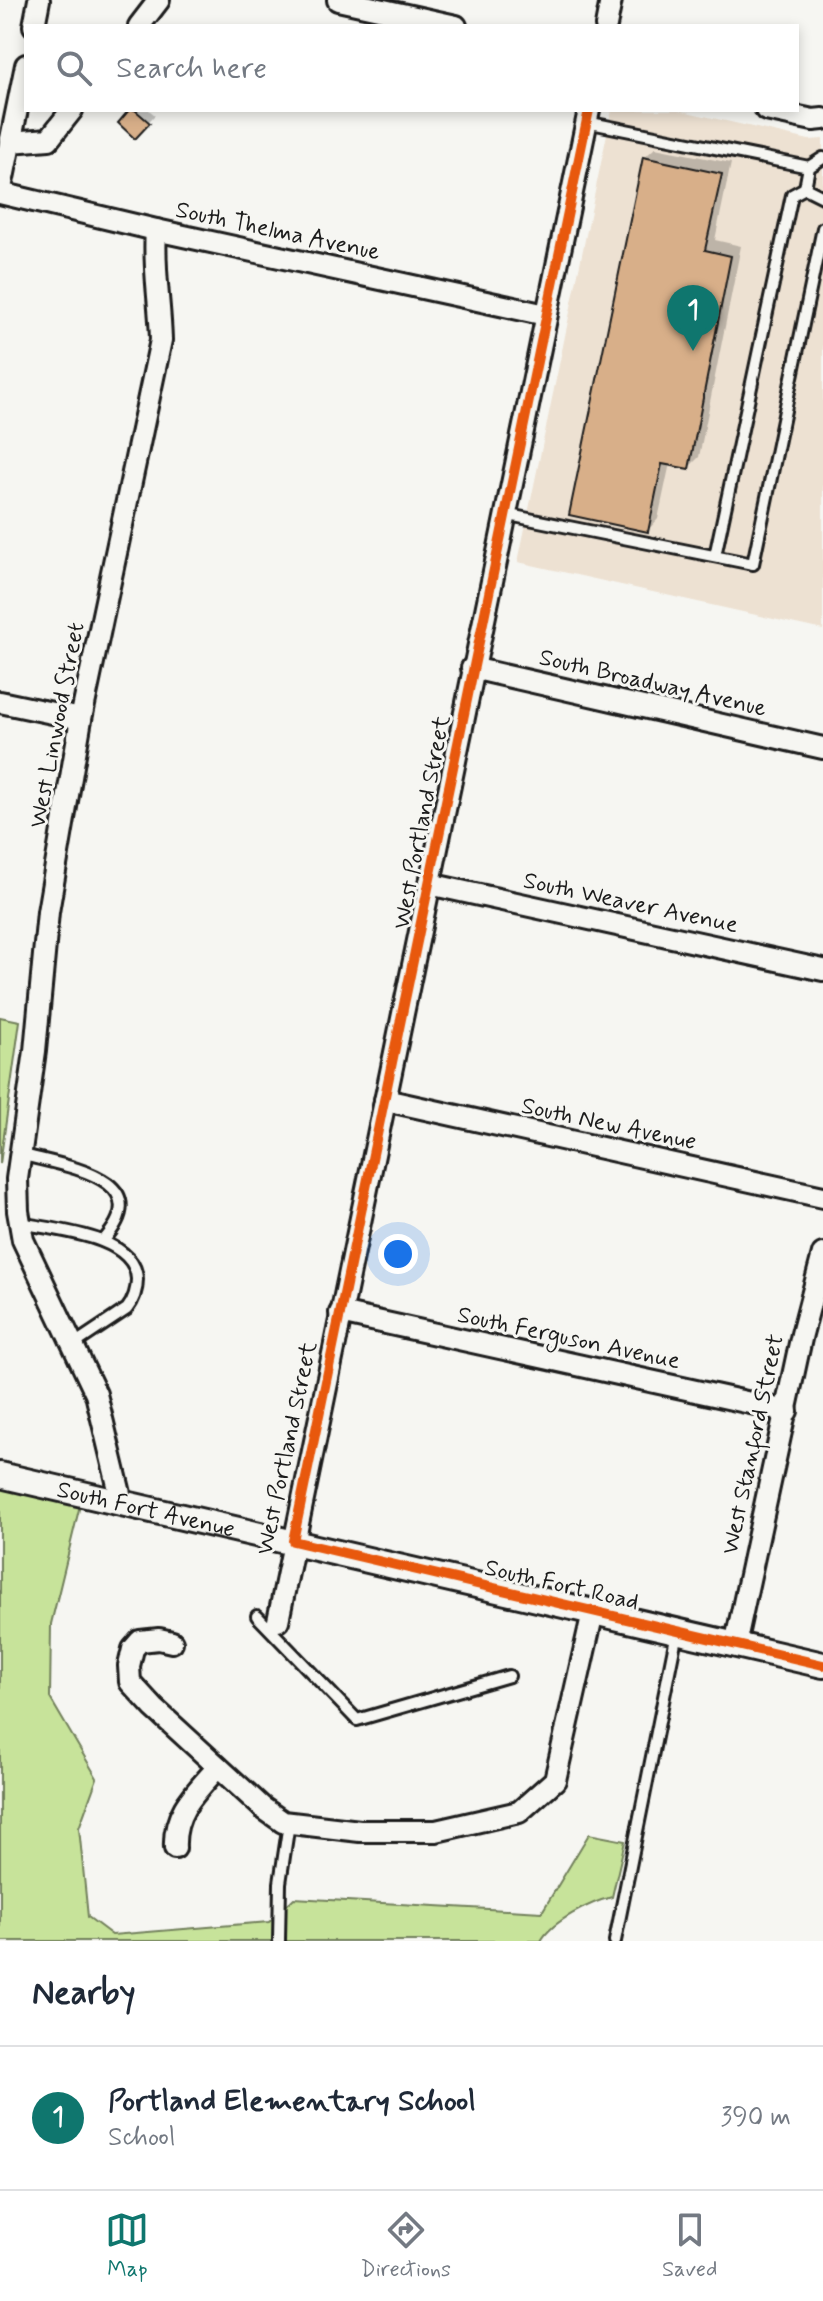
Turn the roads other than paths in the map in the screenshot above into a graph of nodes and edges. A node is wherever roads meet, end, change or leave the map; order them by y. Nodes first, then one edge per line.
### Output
1 (39, 0) edge
2 (159, 0) edge
3 (338, 0) edge
4 (611, 0) edge
5 (34, 24) edge
6 (141, 24) edge
7 (447, 24) edge
8 (606, 24) edge
9 (24, 75) edge
10 (70, 112) edge
11 (775, 112) edge
12 (587, 116) edge
13 (823, 119) edge
14 (10, 142) junction
15 (823, 158) edge
16 (809, 167) junction
17 (805, 188) junction
18 (0, 193) edge
19 (823, 197) edge
20 (823, 228) edge
21 (156, 230) junction
22 (546, 315) junction
23 (504, 514) junction
24 (715, 556) junction
25 (472, 668) junction
26 (0, 702) edge
27 (81, 719) junction
28 (823, 748) edge
29 (429, 884) junction
30 (823, 970) edge
31 (385, 1100) junction
32 (20, 1154) junction
33 (823, 1197) edge
34 (20, 1223) junction
35 (103, 1241) junction
36 (823, 1254) edge
37 (340, 1313) junction
38 (72, 1345) junction
39 (787, 1411) junction
40 (0, 1475) edge
41 (122, 1502) junction
42 (293, 1541) junction
43 (593, 1612) junction
44 (257, 1616) dead end
45 (278, 1621) dead end
46 (677, 1632) junction
47 (172, 1642) dead end
48 (735, 1645) junction
49 (823, 1665) edge
50 (509, 1676) dead end
51 (218, 1767) junction
52 (289, 1823) junction
53 (175, 1848) dead end
54 (279, 1941) edge
55 (615, 1941) edge

1 - 5 street
2 - 6 street
3 - 7 street
4 - 8 street
9 - 14 street
10 - 14 street
11 - 13 street
12 - 16 lane
12 - 22 street, West Portland Street
14 - 18 street
15 - 16 lane
16 - 17 lane
17 - 19 lane
17 - 24 lane
18 - 21 street, South Thelma Avenue
20 - 24 lane
21 - 22 street, South Thelma Avenue
21 - 27 street, West Linwood Street
22 - 23 street, West Portland Street
23 - 24 lane
23 - 25 street, West Portland Street
25 - 28 street, South Broadway Avenue
25 - 29 street, West Portland Street
26 - 27 street
27 - 32 street, West Linwood Street
29 - 30 street, South Weaver Avenue
29 - 31 street, West Portland Street
31 - 33 street, South New Avenue
31 - 37 street, West Portland Street
32 - 34 street, West Linwood Street
32 - 35 lane
34 - 35 lane
34 - 38 street, West Linwood Street
35 - 38 lane
36 - 39 street, West Stanford Street
37 - 39 street, South Ferguson Avenue
37 - 42 street, West Portland Street
38 - 41 street, West Linwood Street
39 - 48 street, West Stanford Street
40 - 41 street, South Fort Avenue
41 - 42 street, South Fort Avenue
42 - 43 street, South Fort Road
42 - 45 street, West Portland Street
43 - 46 street, South Fort Road
43 - 52 street
44 - 50 lane
46 - 48 street, South Fort Road
46 - 55 lane
47 - 51 street
48 - 49 street, South Fort Road
51 - 52 street
51 - 53 street
52 - 54 lane

